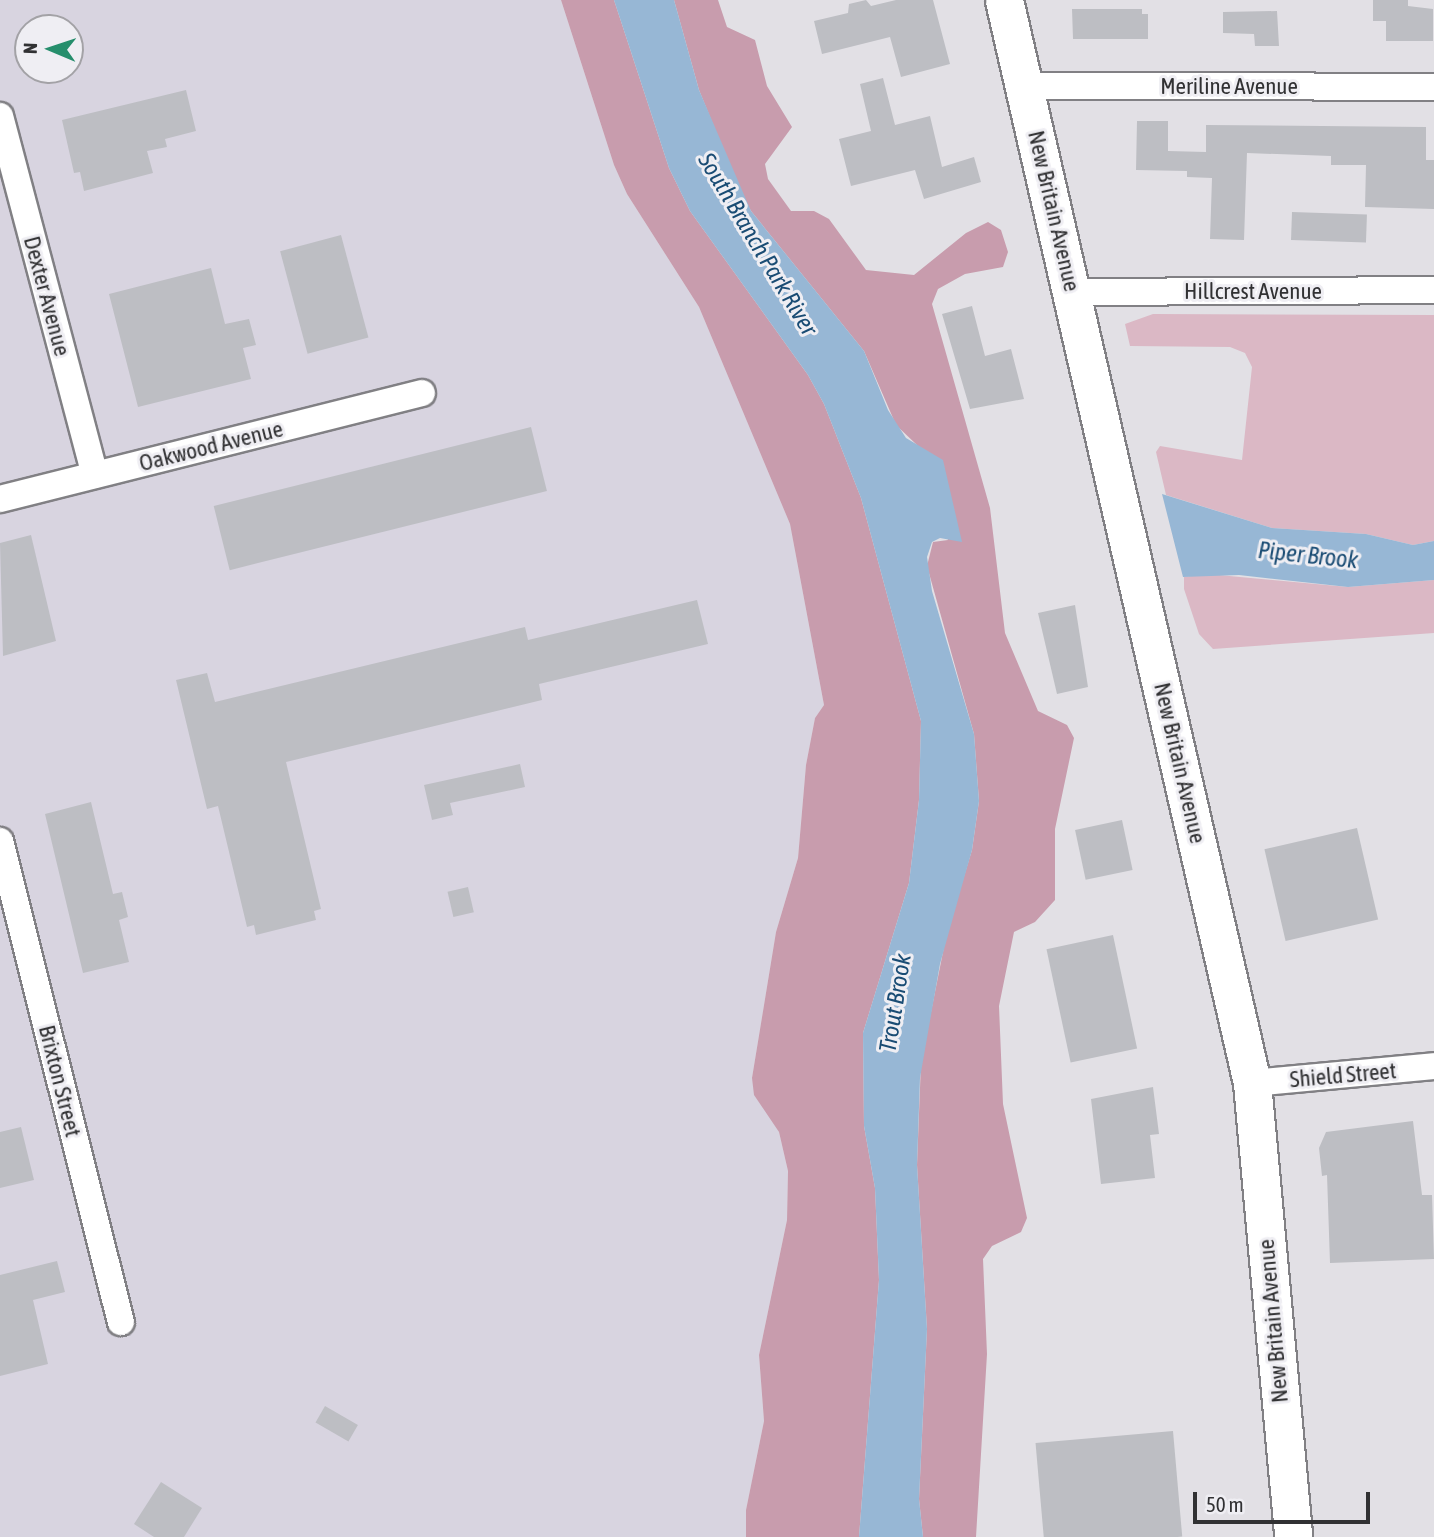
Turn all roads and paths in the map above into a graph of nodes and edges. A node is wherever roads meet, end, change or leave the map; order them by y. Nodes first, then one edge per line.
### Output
1 (1004, 0) edge
2 (1025, 86) junction
3 (1434, 87) edge
4 (0, 116) edge
5 (1434, 290) edge
6 (1073, 292) junction
7 (422, 393) dead end
8 (95, 475) junction
9 (0, 499) edge
10 (0, 841) edge
11 (1434, 1066) edge
12 (1252, 1083) junction
13 (121, 1322) dead end
14 (1293, 1537) edge

1 - 2 main road, New Britain Avenue
2 - 3 street, Meriline Avenue
2 - 6 main road, New Britain Avenue
4 - 8 street, Dexter Avenue
5 - 6 street, Hillcrest Avenue
6 - 12 main road, New Britain Avenue
7 - 8 street, Oakwood Avenue
8 - 9 street, Oakwood Avenue
10 - 13 street, Brixton Street
11 - 12 street, Shield Street
12 - 14 main road, New Britain Avenue

